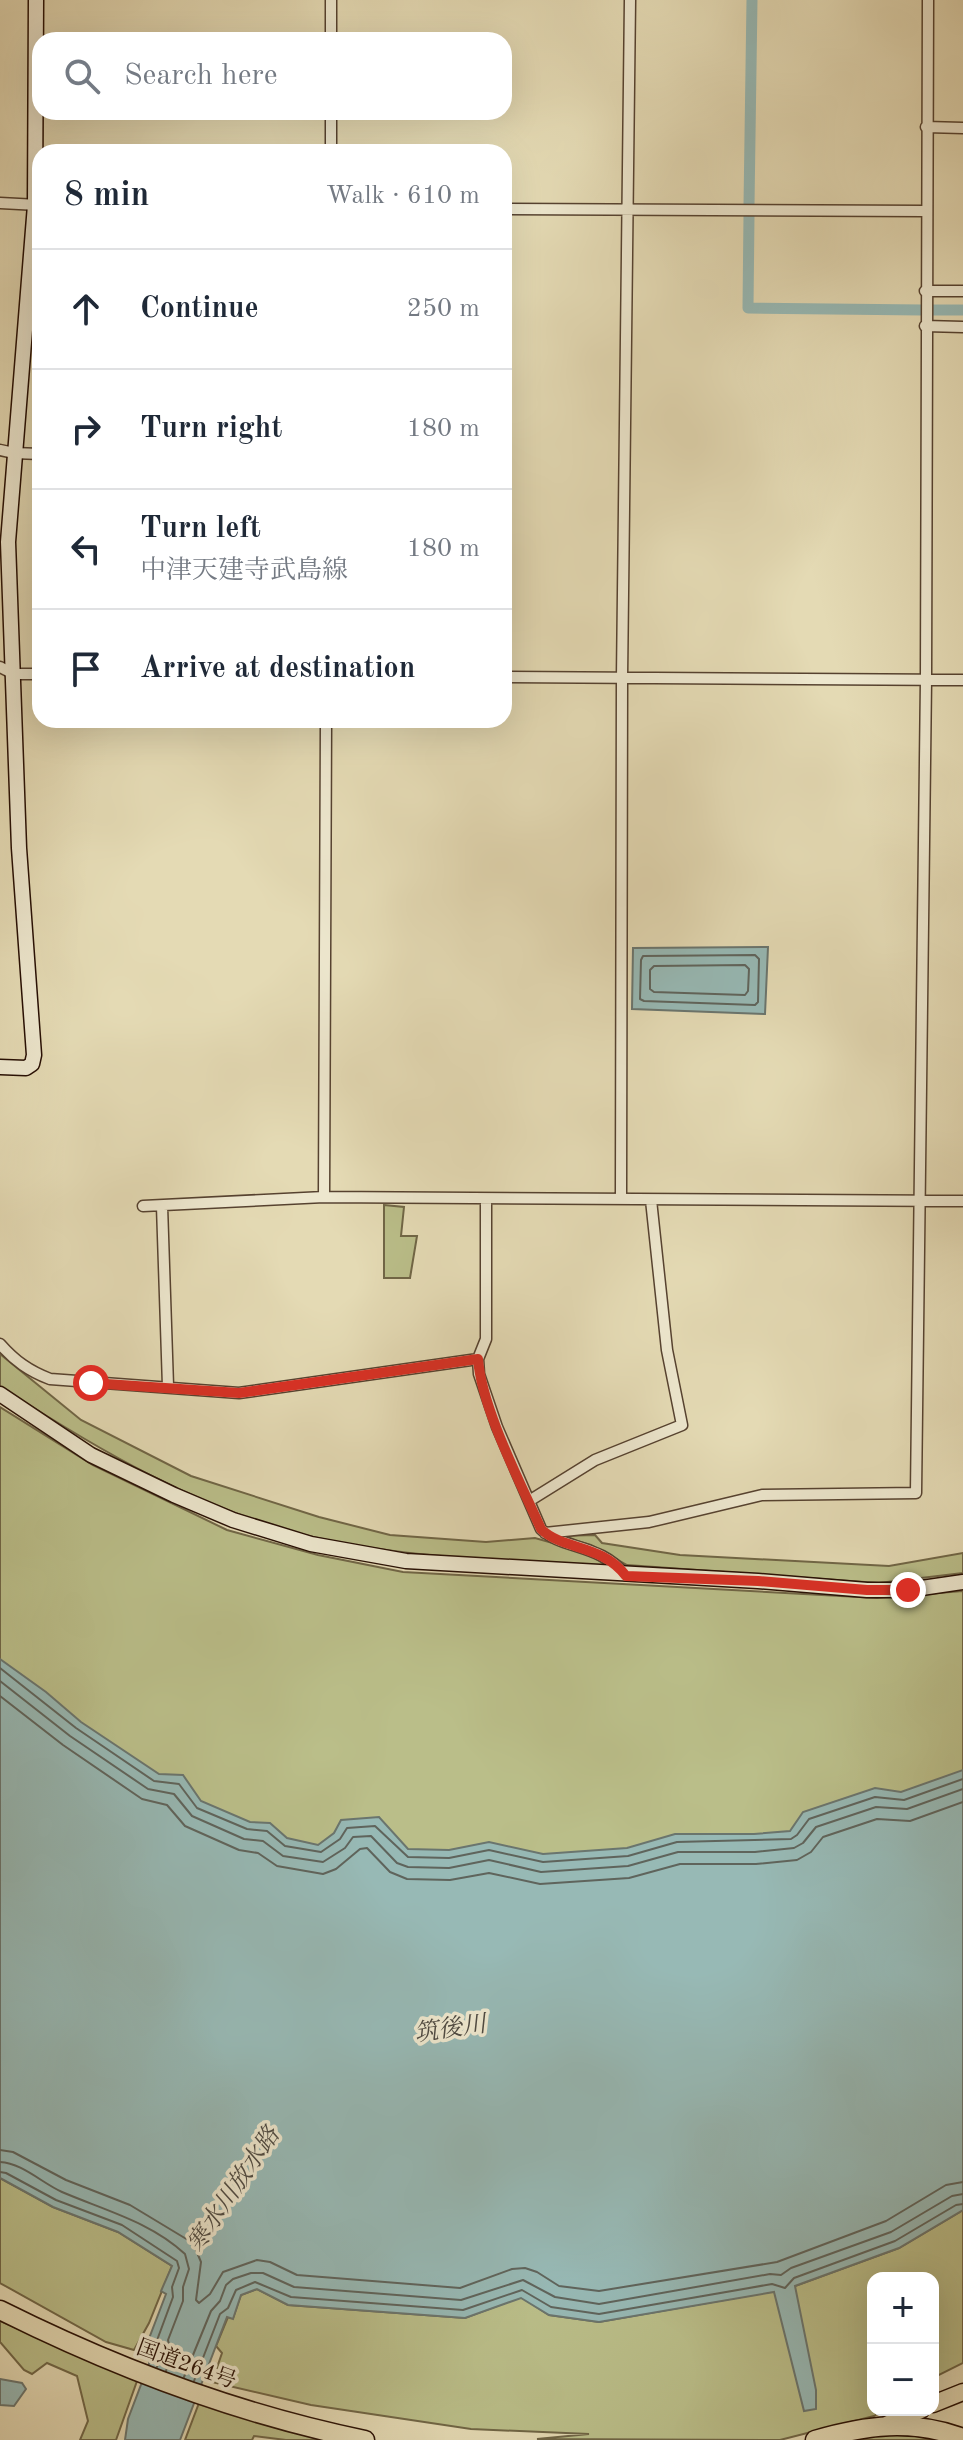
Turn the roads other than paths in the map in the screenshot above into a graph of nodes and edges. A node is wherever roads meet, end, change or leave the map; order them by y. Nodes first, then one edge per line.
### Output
1 (36, 0) edge
2 (331, 0) edge
3 (630, 0) edge
4 (928, 0) edge
5 (36, 32) edge
6 (331, 32) edge
7 (37, 120) edge
8 (331, 120) edge
9 (926, 127) junction
10 (963, 128) edge
11 (37, 144) edge
12 (331, 144) edge
13 (0, 203) edge
14 (32, 205) edge
15 (512, 209) edge
16 (629, 209) junction
17 (925, 211) junction
18 (32, 253) edge
19 (925, 291) junction
20 (963, 291) edge
21 (925, 326) junction
22 (963, 327) edge
23 (7, 452) edge
24 (32, 454) edge
25 (7, 670) edge
26 (32, 673) edge
27 (512, 677) edge
28 (622, 678) junction
29 (926, 680) junction
30 (963, 680) edge
31 (326, 728) edge
32 (0, 1067) edge
33 (324, 1197) junction
34 (621, 1197) junction
35 (486, 1199) junction
36 (651, 1200) junction
37 (920, 1200) junction
38 (963, 1201) edge
39 (143, 1206) dead end
40 (162, 1206) junction
41 (0, 1344) edge
42 (478, 1359) junction
43 (168, 1386) junction
44 (0, 1394) edge
45 (529, 1501) junction
46 (545, 1533) junction
47 (626, 1576) junction
48 (963, 1582) edge
49 (0, 2310) edge
50 (963, 2392) edge
51 (939, 2402) edge
52 (907, 2416) edge
53 (888, 2424) junction
54 (961, 2437) edge
55 (365, 2440) edge
56 (815, 2440) edge

1 - 5 main road
2 - 6 street
3 - 16 street
4 - 9 street
7 - 11 main road
8 - 12 street
9 - 10 street
9 - 17 street
13 - 14 street
15 - 16 street
16 - 17 street
16 - 28 street
17 - 19 street
18 - 23 main road
19 - 20 street
19 - 21 street
21 - 22 street
21 - 29 street
23 - 24 street
23 - 25 main road
25 - 26 street
25 - 32 main road
27 - 28 street
28 - 29 street
28 - 34 street
29 - 30 street
29 - 37 street
31 - 33 street
33 - 35 street
33 - 40 street
34 - 35 street
34 - 36 street
35 - 42 street
36 - 37 street
36 - 45 street
37 - 38 street
37 - 46 street
39 - 40 street
40 - 43 street
41 - 43 street
42 - 43 street
42 - 45 street
44 - 47 main road
45 - 46 street
46 - 47 street
47 - 48 main road
49 - 55 highway, 国道264号
50 - 51 main road
52 - 53 main road
53 - 54 highway
53 - 56 highway

